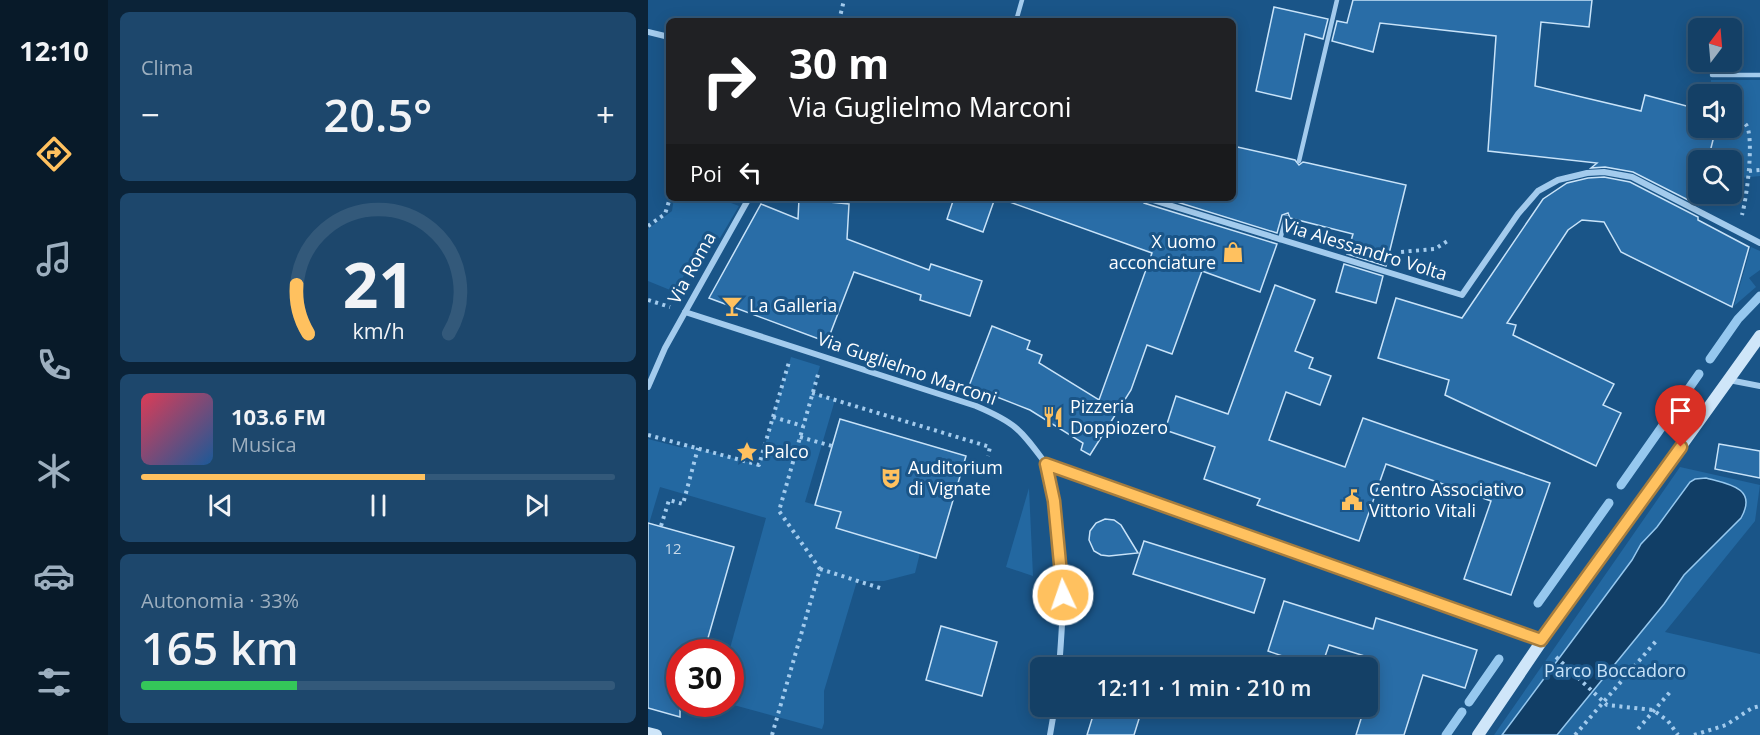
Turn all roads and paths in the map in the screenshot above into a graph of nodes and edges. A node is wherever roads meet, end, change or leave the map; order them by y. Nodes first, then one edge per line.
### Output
1 (844, 0) edge
2 (1022, 0) edge
3 (1337, 0) edge
4 (840, 18) edge
5 (1017, 18) edge
6 (648, 32) edge
7 (666, 36) edge
8 (1712, 75) dead end
9 (1735, 75) junction
10 (1760, 75) edge
11 (1299, 161) dead end
12 (1760, 170) edge
13 (1749, 171) junction
14 (669, 201) edge
15 (747, 201) edge
16 (1156, 201) edge
17 (1286, 217) dead end
18 (1723, 224) junction
19 (648, 226) edge
20 (1280, 240) junction
21 (1449, 240) dead end
22 (1760, 243) edge
23 (1386, 273) junction
24 (685, 312) junction
25 (1760, 336) edge
26 (794, 347) junction
27 (824, 356) junction
28 (1729, 380) junction
29 (1760, 386) edge
30 (648, 387) edge
31 (812, 393) junction
32 (773, 417) junction
33 (802, 426) junction
34 (648, 435) edge
35 (800, 437) junction
36 (832, 446) dead end
37 (698, 448) junction
38 (988, 456) dead end
39 (1046, 464) junction
40 (662, 526) dead end
41 (820, 569) junction
42 (880, 588) dead end
43 (1541, 640) junction
44 (1657, 640) dead end
45 (1554, 655) dead end
46 (1060, 657) edge
47 (1670, 692) dead end
48 (1603, 703) junction
49 (1760, 706) edge
50 (1653, 710) junction
51 (1053, 717) edge
52 (1638, 729) dead end
53 (648, 733) edge
54 (656, 735) edge
55 (772, 735) edge
56 (1050, 735) edge
57 (1478, 735) edge
58 (1575, 735) edge
59 (1678, 735) edge
60 (1694, 735) edge

1 - 4 path
2 - 5 lane
3 - 11 lane
6 - 7 street
8 - 9 lane
9 - 10 lane
9 - 13 path
12 - 13 path
13 - 18 path
14 - 19 path
15 - 24 street, Via Roma
16 - 20 street, Via Alessandro Volta
17 - 20 lane
18 - 22 street, Via Alessandro Volta
18 - 23 street, Via Alessandro Volta
20 - 23 street, Via Alessandro Volta
21 - 23 path
24 - 26 street, Via Guglielmo Marconi
24 - 30 street, Via Roma
25 - 28 street
26 - 27 street, Via Guglielmo Marconi
26 - 32 path
27 - 31 path
27 - 39 street, Via Guglielmo Marconi
28 - 29 street
28 - 43 street
31 - 33 path
31 - 38 path
32 - 33 path
32 - 37 path
33 - 35 path
34 - 37 path
35 - 36 path
35 - 41 path
37 - 40 path
39 - 43 street
39 - 46 street
41 - 42 path
41 - 55 path
43 - 57 street
44 - 48 path
45 - 48 path
47 - 50 path
48 - 50 path
48 - 58 path
49 - 60 path
50 - 52 path
50 - 59 path
51 - 56 street
53 - 54 street

